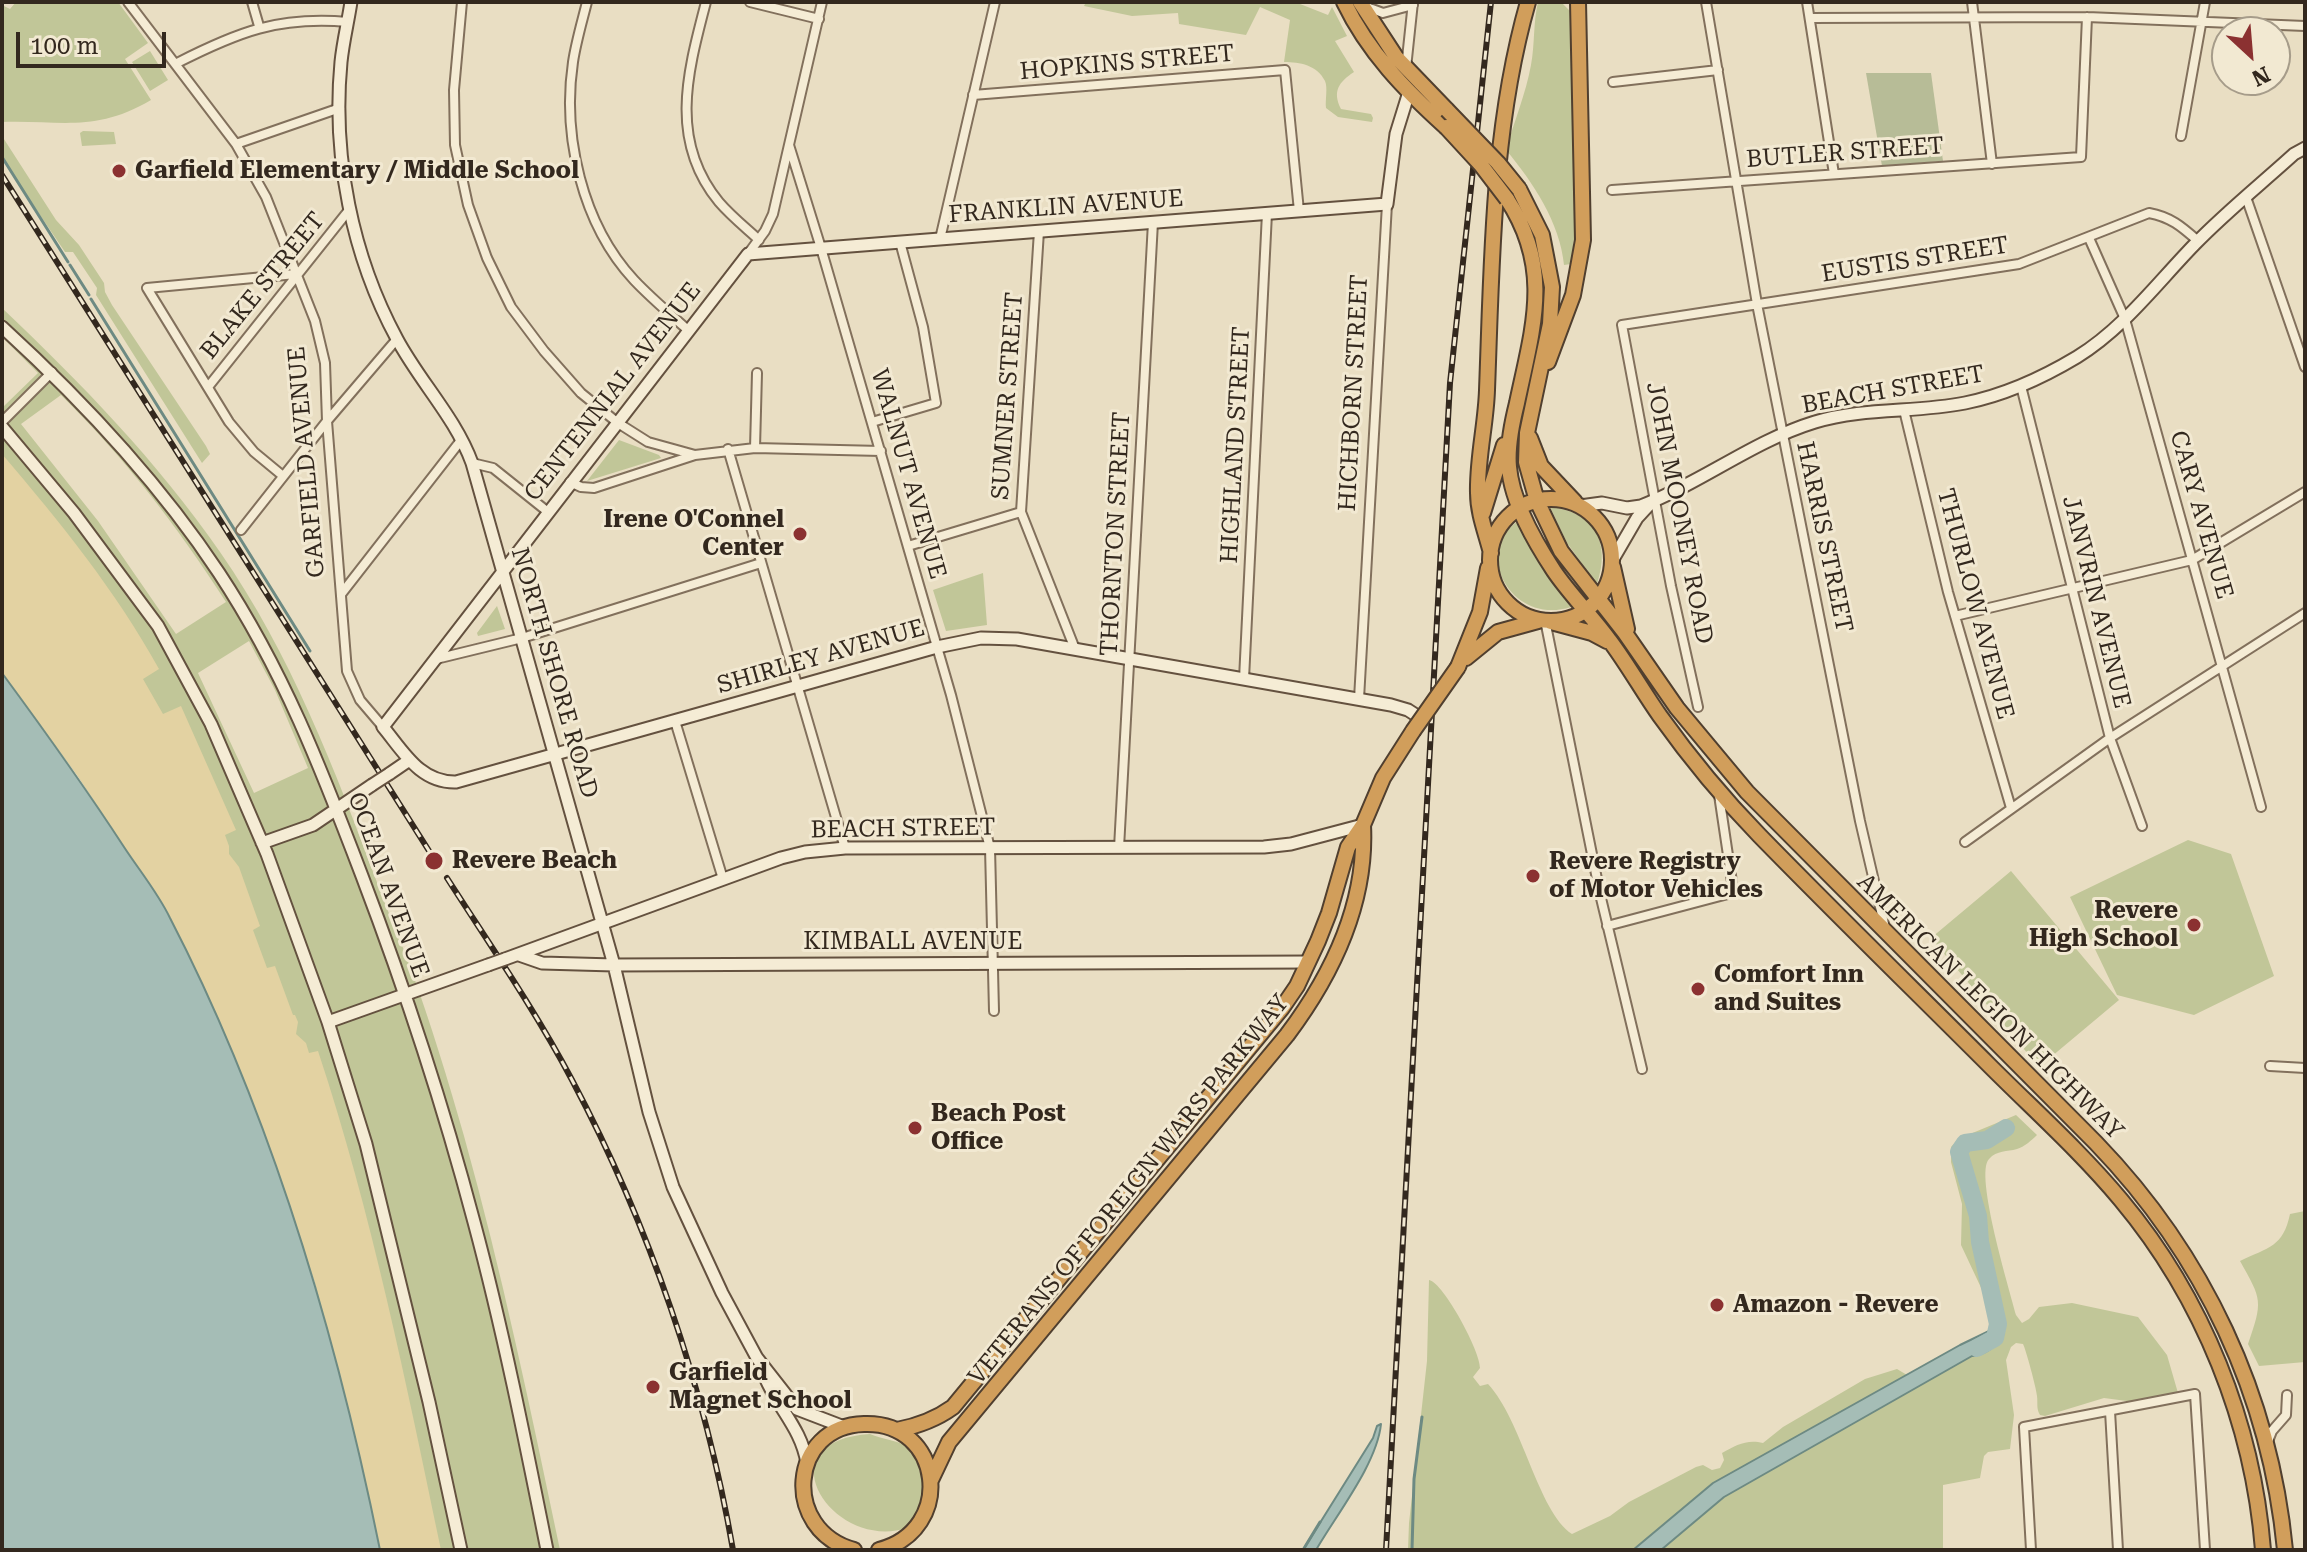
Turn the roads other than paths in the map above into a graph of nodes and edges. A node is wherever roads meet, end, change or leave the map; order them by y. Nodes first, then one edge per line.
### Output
1 (128, 2) edge
2 (252, 2) edge
3 (351, 2) edge
4 (462, 2) edge
5 (587, 2) edge
6 (706, 2) edge
7 (750, 2) edge
8 (822, 2) edge
9 (995, 2) edge
10 (1344, 2) edge
11 (1528, 2) edge
12 (1578, 2) edge
13 (1706, 2) edge
14 (1807, 2) edge
15 (1972, 2) edge
16 (2205, 2) edge
17 (1360, 3) edge
18 (1413, 4) edge
19 (1972, 16) junction
20 (2087, 17) junction
21 (1811, 18) junction
22 (819, 19) junction
23 (2201, 20) junction
24 (348, 22) junction
25 (259, 26) junction
26 (2305, 26) edge
27 (177, 63) junction
28 (1406, 68) junction
29 (1718, 70) junction
30 (1613, 82) dead end
31 (1409, 92) junction
32 (973, 95) junction
33 (340, 108) junction
34 (2181, 136) dead end
35 (236, 144) junction
36 (789, 145) junction
37 (2305, 148) edge
38 (1992, 164) junction
39 (1834, 174) junction
40 (1738, 180) junction
41 (1612, 190) dead end
42 (1513, 194) junction
43 (2246, 197) junction
44 (1387, 204) junction
45 (349, 210) junction
46 (1299, 211) junction
47 (1267, 213) junction
48 (1153, 222) junction
49 (1039, 231) junction
50 (2089, 238) junction
51 (940, 239) junction
52 (759, 240) junction
53 (2198, 241) junction
54 (900, 242) junction
55 (821, 248) junction
56 (748, 254) junction
57 (296, 274) junction
58 (1757, 304) junction
59 (2125, 319) junction
60 (1622, 325) joint
61 (2, 327) edge
62 (688, 330) junction
63 (397, 339) junction
64 (2305, 367) edge
65 (52, 372) junction
66 (757, 373) dead end
67 (2021, 386) junction
68 (208, 387) junction
69 (1519, 391) junction
70 (1533, 399) junction
71 (1904, 410) junction
72 (327, 421) junction
73 (872, 422) junction
74 (618, 423) junction
75 (1528, 423) junction
76 (2, 424) edge
77 (1783, 434) junction
78 (462, 439) junction
79 (755, 448) junction
80 (728, 449) junction
81 (881, 451) junction
82 (695, 455) junction
83 (472, 463) junction
84 (283, 476) junction
85 (570, 482) junction
86 (2305, 492) edge
87 (1537, 501) junction
88 (1655, 501) junction
89 (1579, 506) junction
90 (1521, 507) junction
91 (548, 512) junction
92 (1021, 512) junction
93 (1481, 518) junction
94 (241, 530) dead end
95 (908, 546) junction
96 (1491, 554) junction
97 (2192, 560) junction
98 (1612, 562) junction
99 (761, 563) junction
100 (503, 572) junction
101 (2072, 590) junction
102 (341, 593) junction
103 (1598, 599) junction
104 (1585, 610) junction
105 (2305, 613) edge
106 (1955, 616) junction
107 (1544, 620) junction
108 (522, 638) junction
109 (937, 647) junction
110 (1615, 648) junction
111 (1635, 648) junction
112 (1075, 649) junction
113 (434, 659) junction
114 (1129, 659) junction
115 (2223, 666) junction
116 (1458, 667) junction
117 (1244, 679) junction
118 (797, 685) junction
119 (1359, 699) junction
120 (1698, 707) dead end
121 (675, 721) junction
122 (1416, 721) junction
123 (383, 727) junction
124 (2110, 738) junction
125 (554, 755) junction
126 (408, 761) junction
127 (1718, 790) junction
128 (2261, 807) dead end
129 (2011, 808) junction
130 (336, 809) junction
131 (1363, 825) junction
132 (2142, 826) dead end
133 (1965, 842) dead end
134 (262, 843) junction
135 (845, 848) junction
136 (990, 848) junction
137 (1119, 848) junction
138 (723, 879) junction
139 (602, 924) junction
140 (1607, 926) junction
141 (1888, 935) junction
142 (519, 955) junction
143 (1308, 962) junction
144 (994, 963) junction
145 (614, 965) junction
146 (405, 994) junction
147 (994, 1011) dead end
148 (328, 1022) junction
149 (2270, 1066) dead end
150 (2305, 1068) edge
151 (1642, 1069) dead end
152 (757, 1358) junction
153 (2287, 1395) dead end
154 (2110, 1411) junction
155 (844, 1427) junction
156 (897, 1430) junction
157 (2267, 1444) junction
158 (807, 1463) junction
159 (931, 1480) junction
160 (815, 1526) junction
161 (918, 1527) junction
162 (461, 1550) edge
163 (547, 1550) edge
164 (833, 1550) edge
165 (854, 1550) edge
166 (879, 1550) edge
167 (906, 1550) edge
168 (2031, 1550) edge
169 (2118, 1550) edge
170 (2205, 1550) edge
171 (2263, 1550) edge
172 (2285, 1550) edge

1 - 27 street, GARFIELD AVENUE
2 - 25 street
3 - 24 main road, NORTH SHORE ROAD
4 - 74 street
5 - 62 street
6 - 52 street
7 - 22 street
8 - 22 street
9 - 32 street
10 - 31 highway
11 - 93 highway
12 - 70 highway
13 - 29 street, HARRIS STREET
14 - 21 street
15 - 19 street
16 - 23 street
17 - 18 street
17 - 28 highway
18 - 28 street
19 - 20 street
19 - 21 street
19 - 38 street
20 - 23 street
20 - 38 street, BUTLER STREET
21 - 39 street
22 - 36 street
23 - 26 street
23 - 34 street
24 - 25 street
24 - 33 main road, NORTH SHORE ROAD
25 - 27 street
27 - 35 street, GARFIELD AVENUE
28 - 42 highway, bridge
29 - 30 street
29 - 40 street, HARRIS STREET
31 - 42 highway, bridge
31 - 44 main road, HICHBORN STREET
32 - 46 street, HOPKINS STREET
32 - 51 street
33 - 35 street
33 - 45 main road, NORTH SHORE ROAD
35 - 57 street, GARFIELD AVENUE
36 - 52 street, CENTENNIAL AVENUE
36 - 55 street, WALNUT AVENUE
37 - 43 main road, BEACH STREET
38 - 39 street, BUTLER STREET
39 - 40 street, BUTLER STREET
40 - 41 street, BUTLER STREET
40 - 58 street, HARRIS STREET
42 - 69 highway
42 - 70 highway
43 - 53 main road, BEACH STREET
43 - 64 street
44 - 46 main road, FRANKLIN AVENUE
44 - 119 street, HICHBORN STREET
45 - 57 street, BLAKE STREET
45 - 63 main road, NORTH SHORE ROAD
46 - 47 main road, FRANKLIN AVENUE
47 - 48 main road, FRANKLIN AVENUE
47 - 117 street, HIGHLAND STREET
48 - 49 main road, FRANKLIN AVENUE
48 - 114 street, THORNTON STREET
49 - 51 main road, FRANKLIN AVENUE
49 - 92 street, SUMNER STREET
50 - 53 street, EUSTIS STREET
50 - 58 street, EUSTIS STREET
50 - 59 street, CARY AVENUE
51 - 54 main road, FRANKLIN AVENUE
52 - 56 street, CENTENNIAL AVENUE
53 - 59 main road, BEACH STREET
54 - 55 main road, FRANKLIN AVENUE
54 - 73 street
55 - 56 main road, FRANKLIN AVENUE
55 - 73 street, WALNUT AVENUE
56 - 62 main road, CENTENNIAL AVENUE
57 - 68 street, BLAKE STREET
57 - 68 street
57 - 72 street, GARFIELD AVENUE
58 - 60 street, EUSTIS STREET
58 - 77 street, HARRIS STREET
59 - 67 main road, BEACH STREET
59 - 97 street, CARY AVENUE
60 - 88 street, JOHN MOONEY ROAD
61 - 65 main road, OCEAN AVENUE
62 - 74 main road, CENTENNIAL AVENUE
63 - 72 street
63 - 78 main road, NORTH SHORE ROAD
65 - 76 street
65 - 130 main road, OCEAN AVENUE
66 - 79 street
67 - 71 main road, BEACH STREET
67 - 101 street, JANVRIN AVENUE
68 - 84 street
69 - 90 highway, AMERICAN LEGION HIGHWAY
69 - 93 highway
70 - 75 highway, AMERICAN LEGION HIGHWAY
71 - 77 main road, BEACH STREET
71 - 106 street, THURLOW AVENUE
72 - 84 street
72 - 102 street, GARFIELD AVENUE
73 - 81 street, WALNUT AVENUE
74 - 82 street
74 - 85 main road, CENTENNIAL AVENUE
75 - 87 highway, AMERICAN LEGION HIGHWAY
75 - 89 highway
76 - 134 main road
77 - 88 main road, BEACH STREET
77 - 141 street, HARRIS STREET
78 - 83 main road, NORTH SHORE ROAD
78 - 102 street
79 - 80 street
79 - 81 street
80 - 82 street
80 - 99 street
81 - 95 street, WALNUT AVENUE
82 - 85 street
83 - 91 street
83 - 100 main road, NORTH SHORE ROAD
84 - 94 street
85 - 91 main road, CENTENNIAL AVENUE
86 - 97 street
87 - 89 highway
87 - 90 highway
87 - 103 highway, AMERICAN LEGION HIGHWAY
88 - 89 main road, BEACH STREET
88 - 98 main road, BEACH STREET
88 - 120 street, JOHN MOONEY ROAD
89 - 98 highway
90 - 96 highway
90 - 104 highway, AMERICAN LEGION HIGHWAY
91 - 100 main road, CENTENNIAL AVENUE
92 - 95 street
92 - 112 street, SUMNER STREET
93 - 96 highway
95 - 109 street, WALNUT AVENUE
96 - 107 highway
96 - 116 highway, VETERANS OF FOREIGN WARS PARKWAY
97 - 101 street
97 - 115 street, CARY AVENUE
98 - 103 highway
98 - 111 highway
99 - 108 street
99 - 118 street
100 - 108 main road, NORTH SHORE ROAD
100 - 113 main road, CENTENNIAL AVENUE
101 - 106 street
101 - 124 street, JANVRIN AVENUE
102 - 123 street, GARFIELD AVENUE
103 - 104 highway
103 - 111 highway, AMERICAN LEGION HIGHWAY
104 - 107 highway, VETERANS OF FOREIGN WARS PARKWAY
104 - 110 highway, AMERICAN LEGION HIGHWAY
105 - 115 street
106 - 129 street, THURLOW AVENUE
107 - 110 highway
107 - 116 highway, VETERANS OF FOREIGN WARS PARKWAY
107 - 140 street
108 - 113 street
108 - 125 main road, NORTH SHORE ROAD
109 - 112 main road, SHIRLEY AVENUE
109 - 118 main road, SHIRLEY AVENUE
109 - 136 street, WALNUT AVENUE
110 - 127 highway, AMERICAN LEGION HIGHWAY
111 - 141 highway, AMERICAN LEGION HIGHWAY
112 - 114 main road, SHIRLEY AVENUE
113 - 123 main road, CENTENNIAL AVENUE
114 - 117 main road, SHIRLEY AVENUE
114 - 137 street, THORNTON STREET
115 - 124 street
115 - 128 street, CARY AVENUE
116 - 122 highway, VETERANS OF FOREIGN WARS PARKWAY, bridge
117 - 119 main road, SHIRLEY AVENUE
118 - 121 main road, SHIRLEY AVENUE
118 - 135 street
119 - 122 main road, SHIRLEY AVENUE
121 - 125 main road, SHIRLEY AVENUE
121 - 138 street
122 - 131 highway, VETERANS OF FOREIGN WARS PARKWAY
123 - 126 main road, GARFIELD AVENUE
124 - 129 street
124 - 132 street, JANVRIN AVENUE
125 - 126 main road, SHIRLEY AVENUE
125 - 139 main road, NORTH SHORE ROAD
126 - 130 main road, bridge
127 - 140 street
127 - 171 highway, AMERICAN LEGION HIGHWAY
129 - 133 street
130 - 134 main road
130 - 146 main road, OCEAN AVENUE
131 - 137 main road, BEACH STREET
131 - 143 highway, VETERANS OF FOREIGN WARS PARKWAY
131 - 159 highway, VETERANS OF FOREIGN WARS PARKWAY
134 - 148 main road
135 - 136 main road, BEACH STREET
135 - 138 main road, BEACH STREET
136 - 137 main road, BEACH STREET
136 - 144 street, WALNUT AVENUE
138 - 139 main road, BEACH STREET
139 - 142 main road, BEACH STREET
139 - 145 main road, NORTH SHORE ROAD
140 - 151 street
141 - 157 highway, AMERICAN LEGION HIGHWAY
142 - 145 main road, KIMBALL AVENUE
142 - 146 main road, BEACH STREET, bridge
143 - 144 main road, KIMBALL AVENUE
143 - 156 highway, VETERANS OF FOREIGN WARS PARKWAY
144 - 145 main road, KIMBALL AVENUE
144 - 147 street, WALNUT AVENUE
145 - 152 main road, NORTH SHORE ROAD
146 - 148 main road, BEACH STREET
146 - 163 main road, OCEAN AVENUE
148 - 162 main road
149 - 150 street
152 - 155 main road, NORTH SHORE ROAD
152 - 158 main road, NORTH SHORE ROAD
153 - 157 street
154 - 168 street
154 - 169 street
154 - 170 street
155 - 156 highway
155 - 158 highway
156 - 159 highway
157 - 172 highway, AMERICAN LEGION HIGHWAY
158 - 160 highway
159 - 161 highway, VETERANS OF FOREIGN WARS PARKWAY
160 - 164 highway
160 - 165 highway
161 - 166 highway
161 - 167 highway

